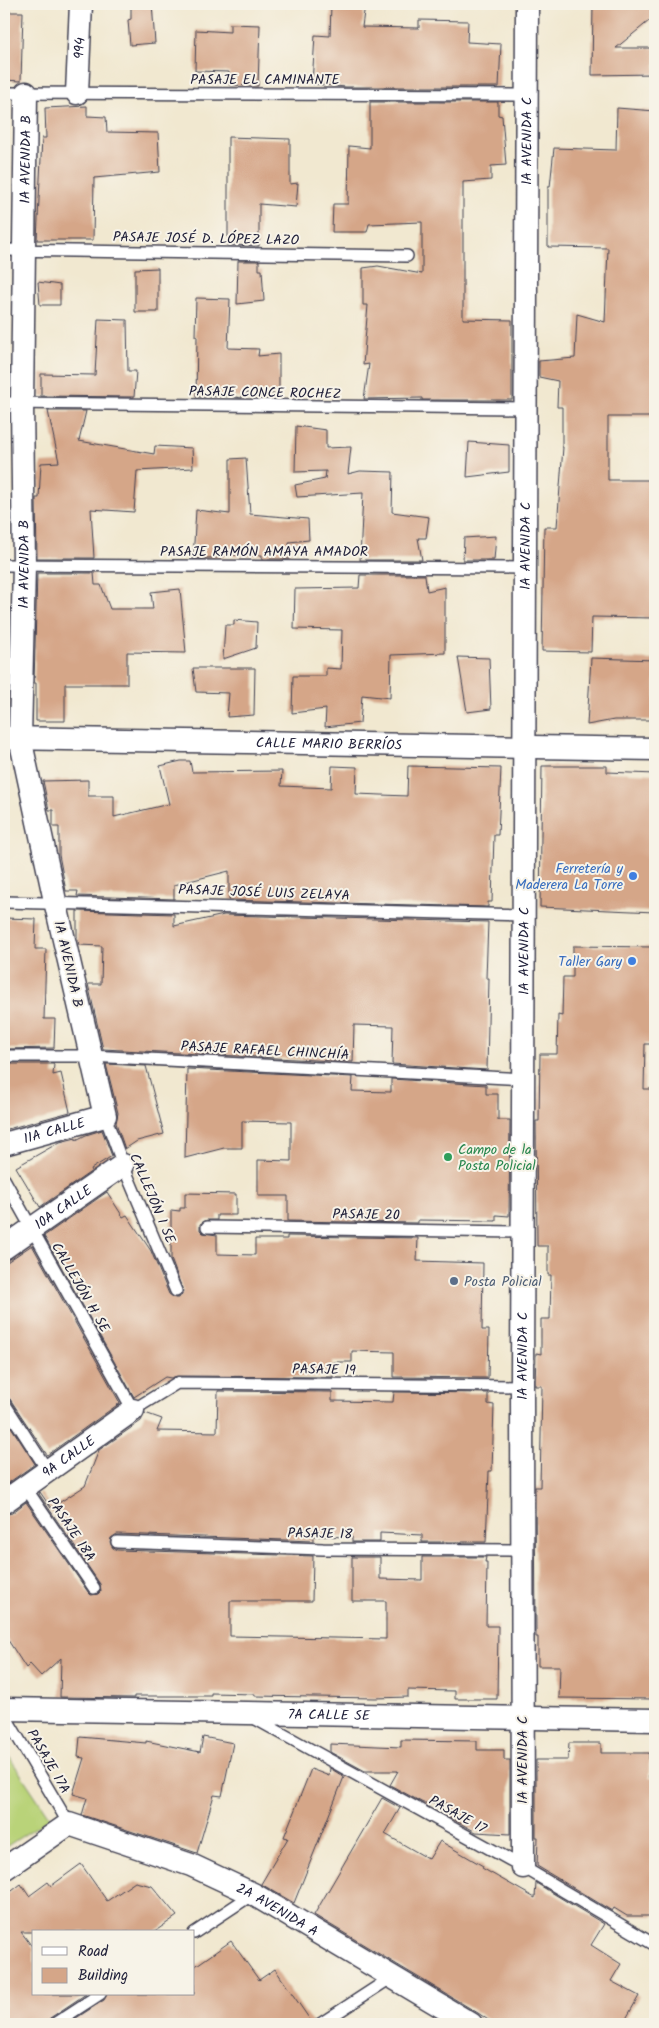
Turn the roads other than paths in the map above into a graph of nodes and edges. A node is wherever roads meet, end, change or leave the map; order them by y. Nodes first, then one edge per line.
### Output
1 (81, 4) edge
2 (527, 4) edge
3 (4, 92) edge
4 (26, 93) junction
5 (77, 93) junction
6 (526, 96) junction
7 (14, 250) edge
8 (407, 256) dead end
9 (13, 403) edge
10 (526, 408) junction
11 (14, 565) edge
12 (525, 568) junction
13 (12, 738) edge
14 (525, 747) junction
15 (655, 749) edge
16 (55, 901) junction
17 (4, 902) edge
18 (524, 915) junction
19 (4, 1056) edge
20 (90, 1056) junction
21 (524, 1079) junction
22 (105, 1116) junction
23 (4, 1144) edge
24 (123, 1165) junction
25 (4, 1178) edge
26 (207, 1227) dead end
27 (31, 1229) junction
28 (523, 1232) junction
29 (4, 1248) edge
30 (176, 1291) dead end
31 (522, 1386) junction
32 (4, 1403) edge
33 (133, 1410) junction
34 (48, 1471) junction
35 (25, 1487) junction
36 (4, 1502) edge
37 (117, 1542) dead end
38 (522, 1550) junction
39 (94, 1588) dead end
40 (4, 1709) edge
41 (245, 1713) junction
42 (4, 1714) edge
43 (522, 1718) junction
44 (655, 1720) edge
45 (68, 1824) junction
46 (523, 1867) junction
47 (4, 1869) edge
48 (253, 1894) junction
49 (195, 1932) edge
50 (655, 1945) edge
51 (392, 1977) junction
52 (97, 1996) edge
53 (54, 2024) edge
54 (320, 2024) edge
55 (471, 2024) edge

1 - 5 street, 994
2 - 6 street, 1A AVENIDA C
3 - 4 lane, PASAJE EL CAMINANTE
4 - 5 lane, PASAJE EL CAMINANTE
4 - 7 street, 1A AVENIDA B
5 - 6 lane, PASAJE EL CAMINANTE
6 - 10 street, 1A AVENIDA C
7 - 8 lane, PASAJE JOSÉ D. LÓPEZ LAZO
7 - 9 street, 1A AVENIDA B
9 - 10 lane, PASAJE CONCE ROCHEZ
9 - 11 street, 1A AVENIDA B
10 - 12 street, 1A AVENIDA C
11 - 12 lane, PASAJE RAMÓN AMAYA AMADOR
11 - 13 street, 1A AVENIDA B
12 - 14 street, 1A AVENIDA C
13 - 14 street, CALLE MARIO BERRÍOS
13 - 16 street, 1A AVENIDA B
14 - 15 street, CALLE MARIO BERRÍOS
14 - 18 street, 1A AVENIDA C
16 - 17 lane, PASAJE JOSÉ LUIS ZELAYA
16 - 18 lane, PASAJE JOSÉ LUIS ZELAYA
16 - 20 street, 1A AVENIDA B
18 - 21 street, 1A AVENIDA C
19 - 20 lane, PASAJE RAFAEL CHINCHÍA
20 - 21 lane, PASAJE RAFAEL CHINCHÍA
20 - 22 street, 1A AVENIDA B
21 - 28 street, 1A AVENIDA C
22 - 23 street, 11A CALLE
22 - 24 lane, CALLEJÓN I SE
24 - 27 street, 10A CALLE
24 - 30 lane, CALLEJÓN I SE
25 - 27 lane, CALLEJÓN H SE
26 - 28 lane, PASAJE 20
27 - 29 street, 10A CALLE
27 - 33 lane, CALLEJÓN H SE
28 - 31 street, 1A AVENIDA C
31 - 33 lane, PASAJE 19
31 - 38 street, 1A AVENIDA C
32 - 34 lane
33 - 34 street, 9A CALLE
34 - 35 street, 9A CALLE
35 - 36 street, 9A CALLE
35 - 39 lane, PASAJE 18A
37 - 38 lane, PASAJE 18
38 - 43 street, 1A AVENIDA C
40 - 41 street, 7A CALLE SE
41 - 43 street, 7A CALLE SE
41 - 46 lane, PASAJE 17
42 - 45 lane, PASAJE 17A
43 - 44 street, 7A CALLE SE
43 - 46 street, 1A AVENIDA C
45 - 47 street
45 - 48 street, 2A AVENIDA A
46 - 50 lane, PASAJE 17
48 - 49 lane
48 - 51 street, 2A AVENIDA A
51 - 54 lane
51 - 55 street, 2A AVENIDA A
52 - 53 lane

